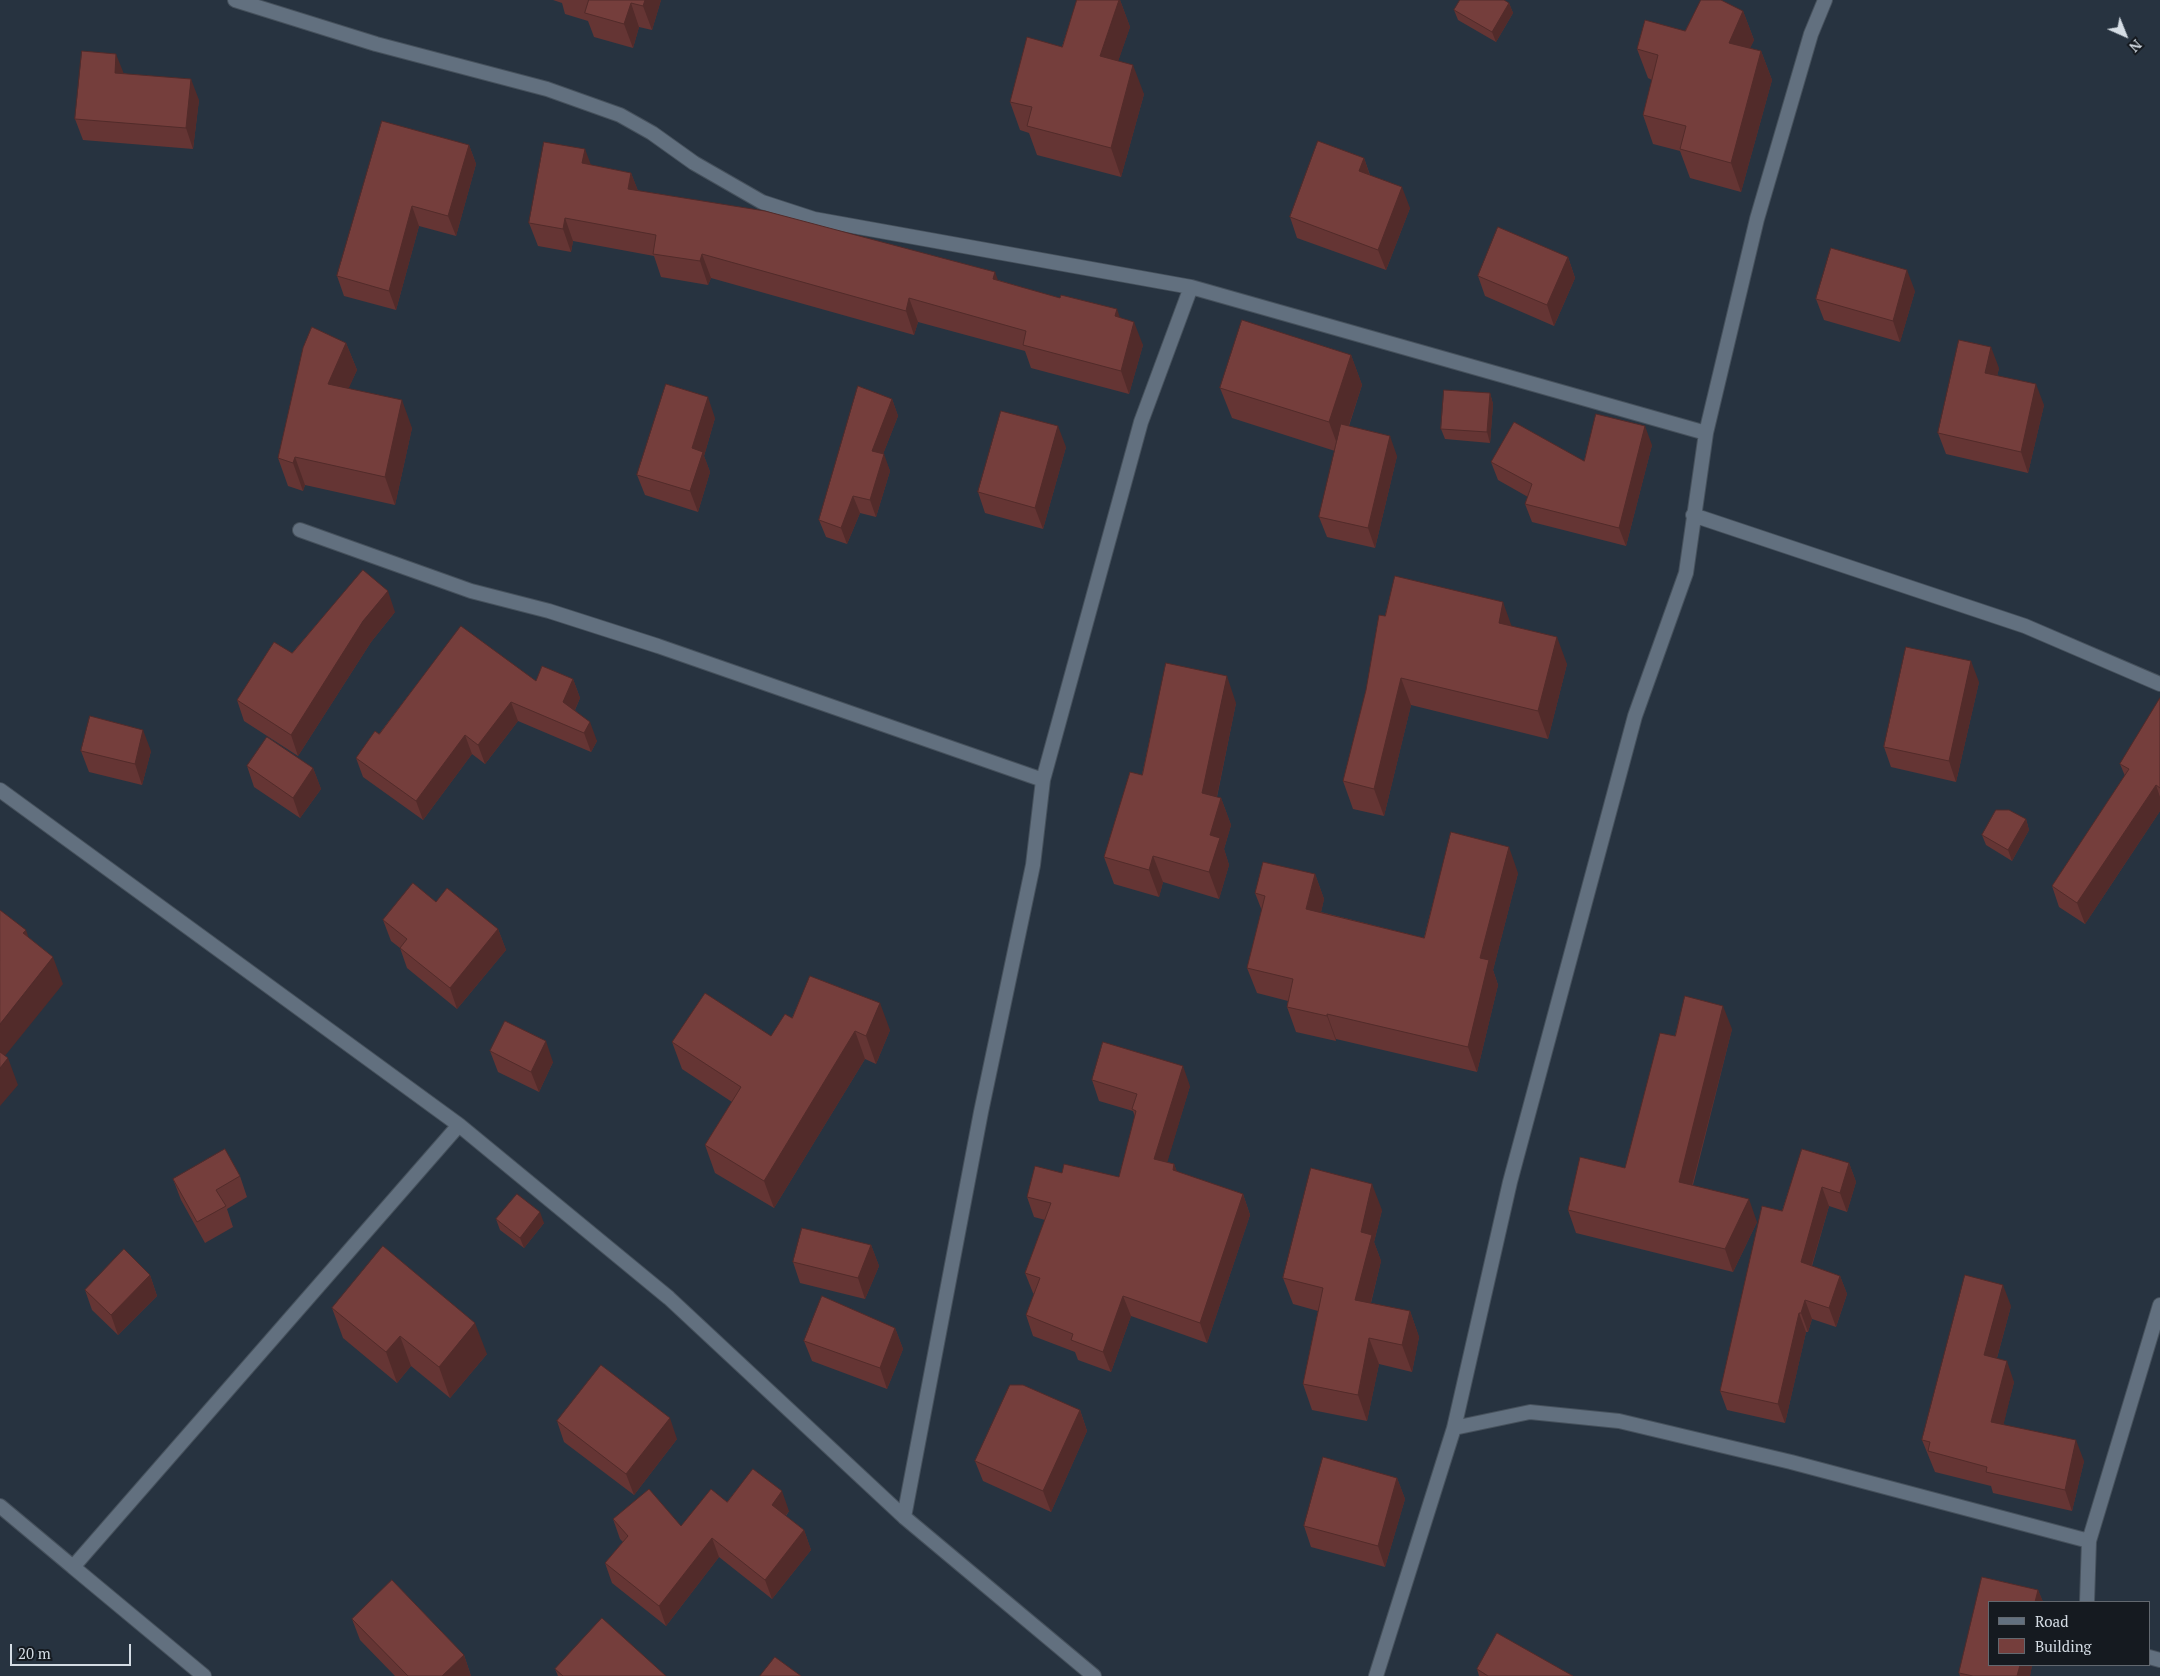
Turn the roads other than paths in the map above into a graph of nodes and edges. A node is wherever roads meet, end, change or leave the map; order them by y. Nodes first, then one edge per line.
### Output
1 (235, 0) edge
2 (1824, 0) edge
3 (1190, 287) junction
4 (1706, 433) junction
5 (1693, 515) junction
6 (300, 530) dead end
7 (2160, 684) edge
8 (1043, 780) junction
9 (0, 790) edge
10 (459, 1125) junction
11 (2160, 1305) edge
12 (1454, 1428) junction
13 (0, 1506) edge
14 (904, 1517) junction
15 (2089, 1541) junction
16 (73, 1567) junction
17 (2087, 1601) edge
18 (204, 1676) edge
19 (1094, 1676) edge
20 (1376, 1676) edge

1 - 3 street
2 - 4 street
3 - 4 street
3 - 8 street
4 - 5 street
5 - 7 street
5 - 12 street
6 - 8 street
8 - 14 street
9 - 10 street
10 - 14 street
10 - 16 street
11 - 15 street
12 - 15 street
12 - 20 street
13 - 16 street
14 - 19 street
15 - 17 street
16 - 18 street

